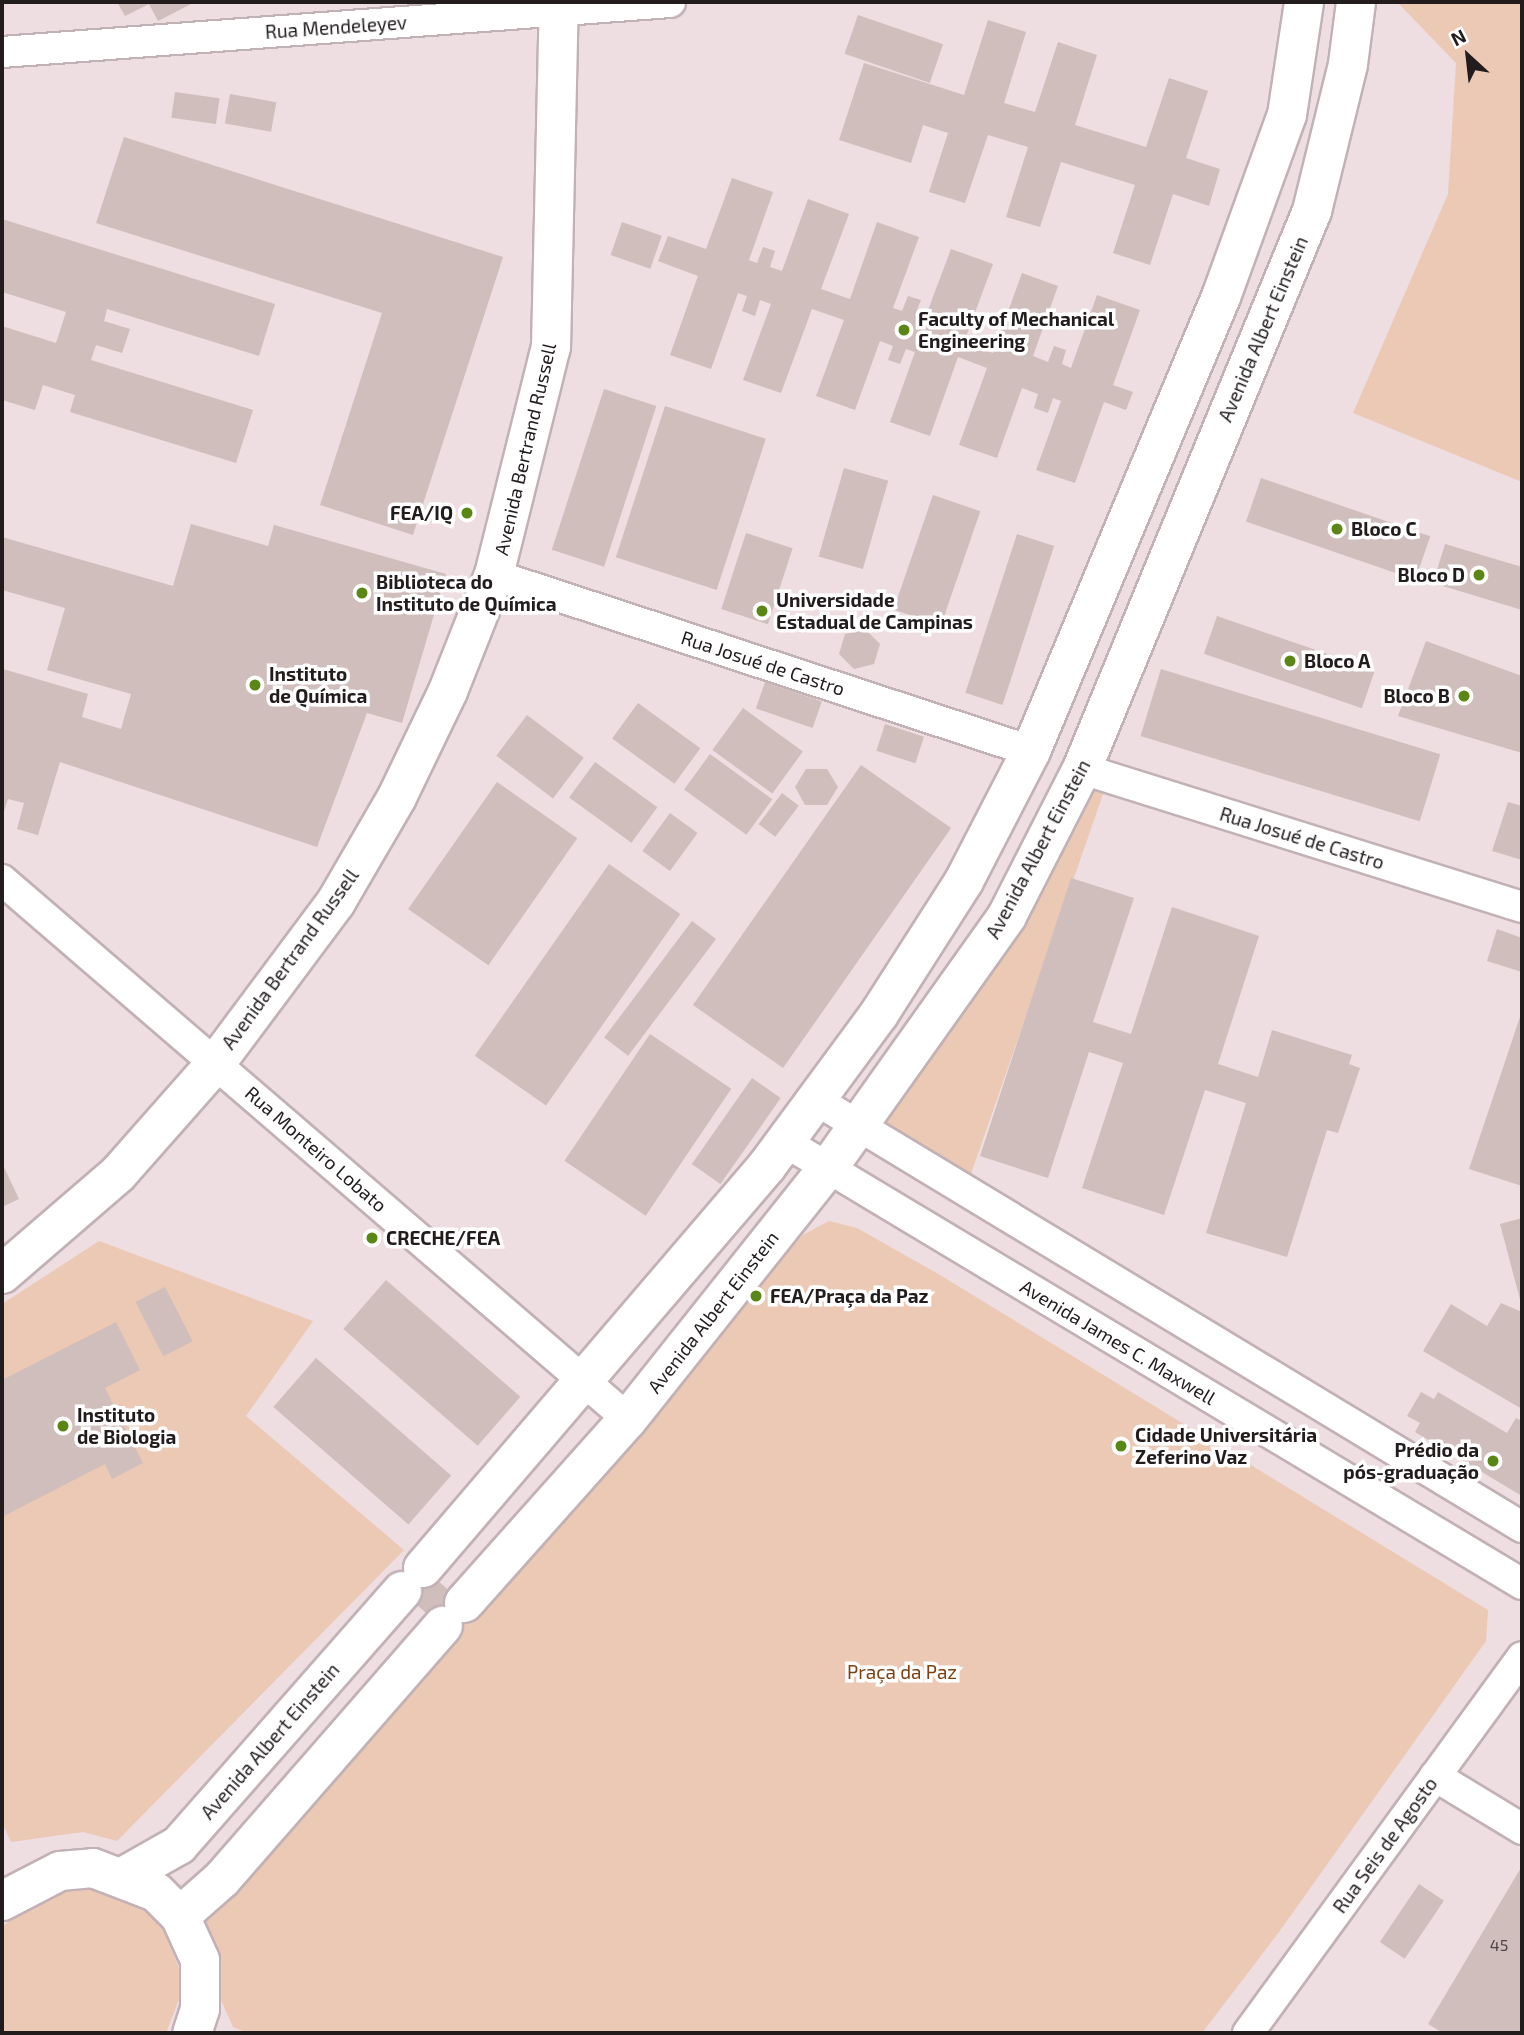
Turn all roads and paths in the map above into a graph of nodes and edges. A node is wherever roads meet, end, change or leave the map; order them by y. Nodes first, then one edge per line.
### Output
1 (670, 2) edge
2 (1304, 2) edge
3 (1356, 2) edge
4 (559, 6) edge
5 (2, 52) edge
6 (494, 575) junction
7 (1031, 751) junction
8 (1082, 769) junction
9 (2, 880) edge
10 (1522, 907) edge
11 (216, 1063) junction
12 (816, 1100) junction
13 (858, 1126) junction
14 (785, 1142) junction
15 (828, 1168) junction
16 (2, 1274) edge
17 (585, 1382) junction
18 (628, 1419) junction
19 (1522, 1527) edge
20 (1522, 1584) edge
21 (1522, 1657) edge
22 (1435, 1776) junction
23 (1522, 1829) edge
24 (126, 1875) junction
25 (2, 1901) edge
26 (180, 1916) junction
27 (193, 2033) edge
28 (1248, 2033) edge

1 - 4 street, Rua Mendeleyev
2 - 7 street, Avenida Albert Einstein
3 - 8 street, Avenida Albert Einstein
4 - 5 street, Rua Mendeleyev
4 - 6 street, Avenida Bertrand Russell
6 - 7 street, Rua Josué de Castro
6 - 11 street, Avenida Bertrand Russell
7 - 12 street, Avenida Albert Einstein
8 - 10 street, Rua Josué de Castro
8 - 13 street, Avenida Albert Einstein
9 - 11 street, Rua Monteiro Lobato
11 - 16 street, Avenida Bertrand Russell
11 - 17 street, Rua Monteiro Lobato
12 - 13 street
12 - 14 street, Avenida Albert Einstein
13 - 15 street, Avenida Albert Einstein
13 - 19 street
14 - 15 street, Avenida James C. Maxwell
14 - 17 street, Avenida Albert Einstein
15 - 18 street, Avenida Albert Einstein
15 - 20 street, Avenida James C. Maxwell
17 - 18 street, Rua Monteiro Lobato
17 - 24 street, Avenida Albert Einstein
18 - 26 street, Avenida Albert Einstein
21 - 22 street, Rua Seis de Agosto
22 - 23 street
22 - 28 street, Rua Seis de Agosto
24 - 25 street
24 - 26 street
26 - 27 street

